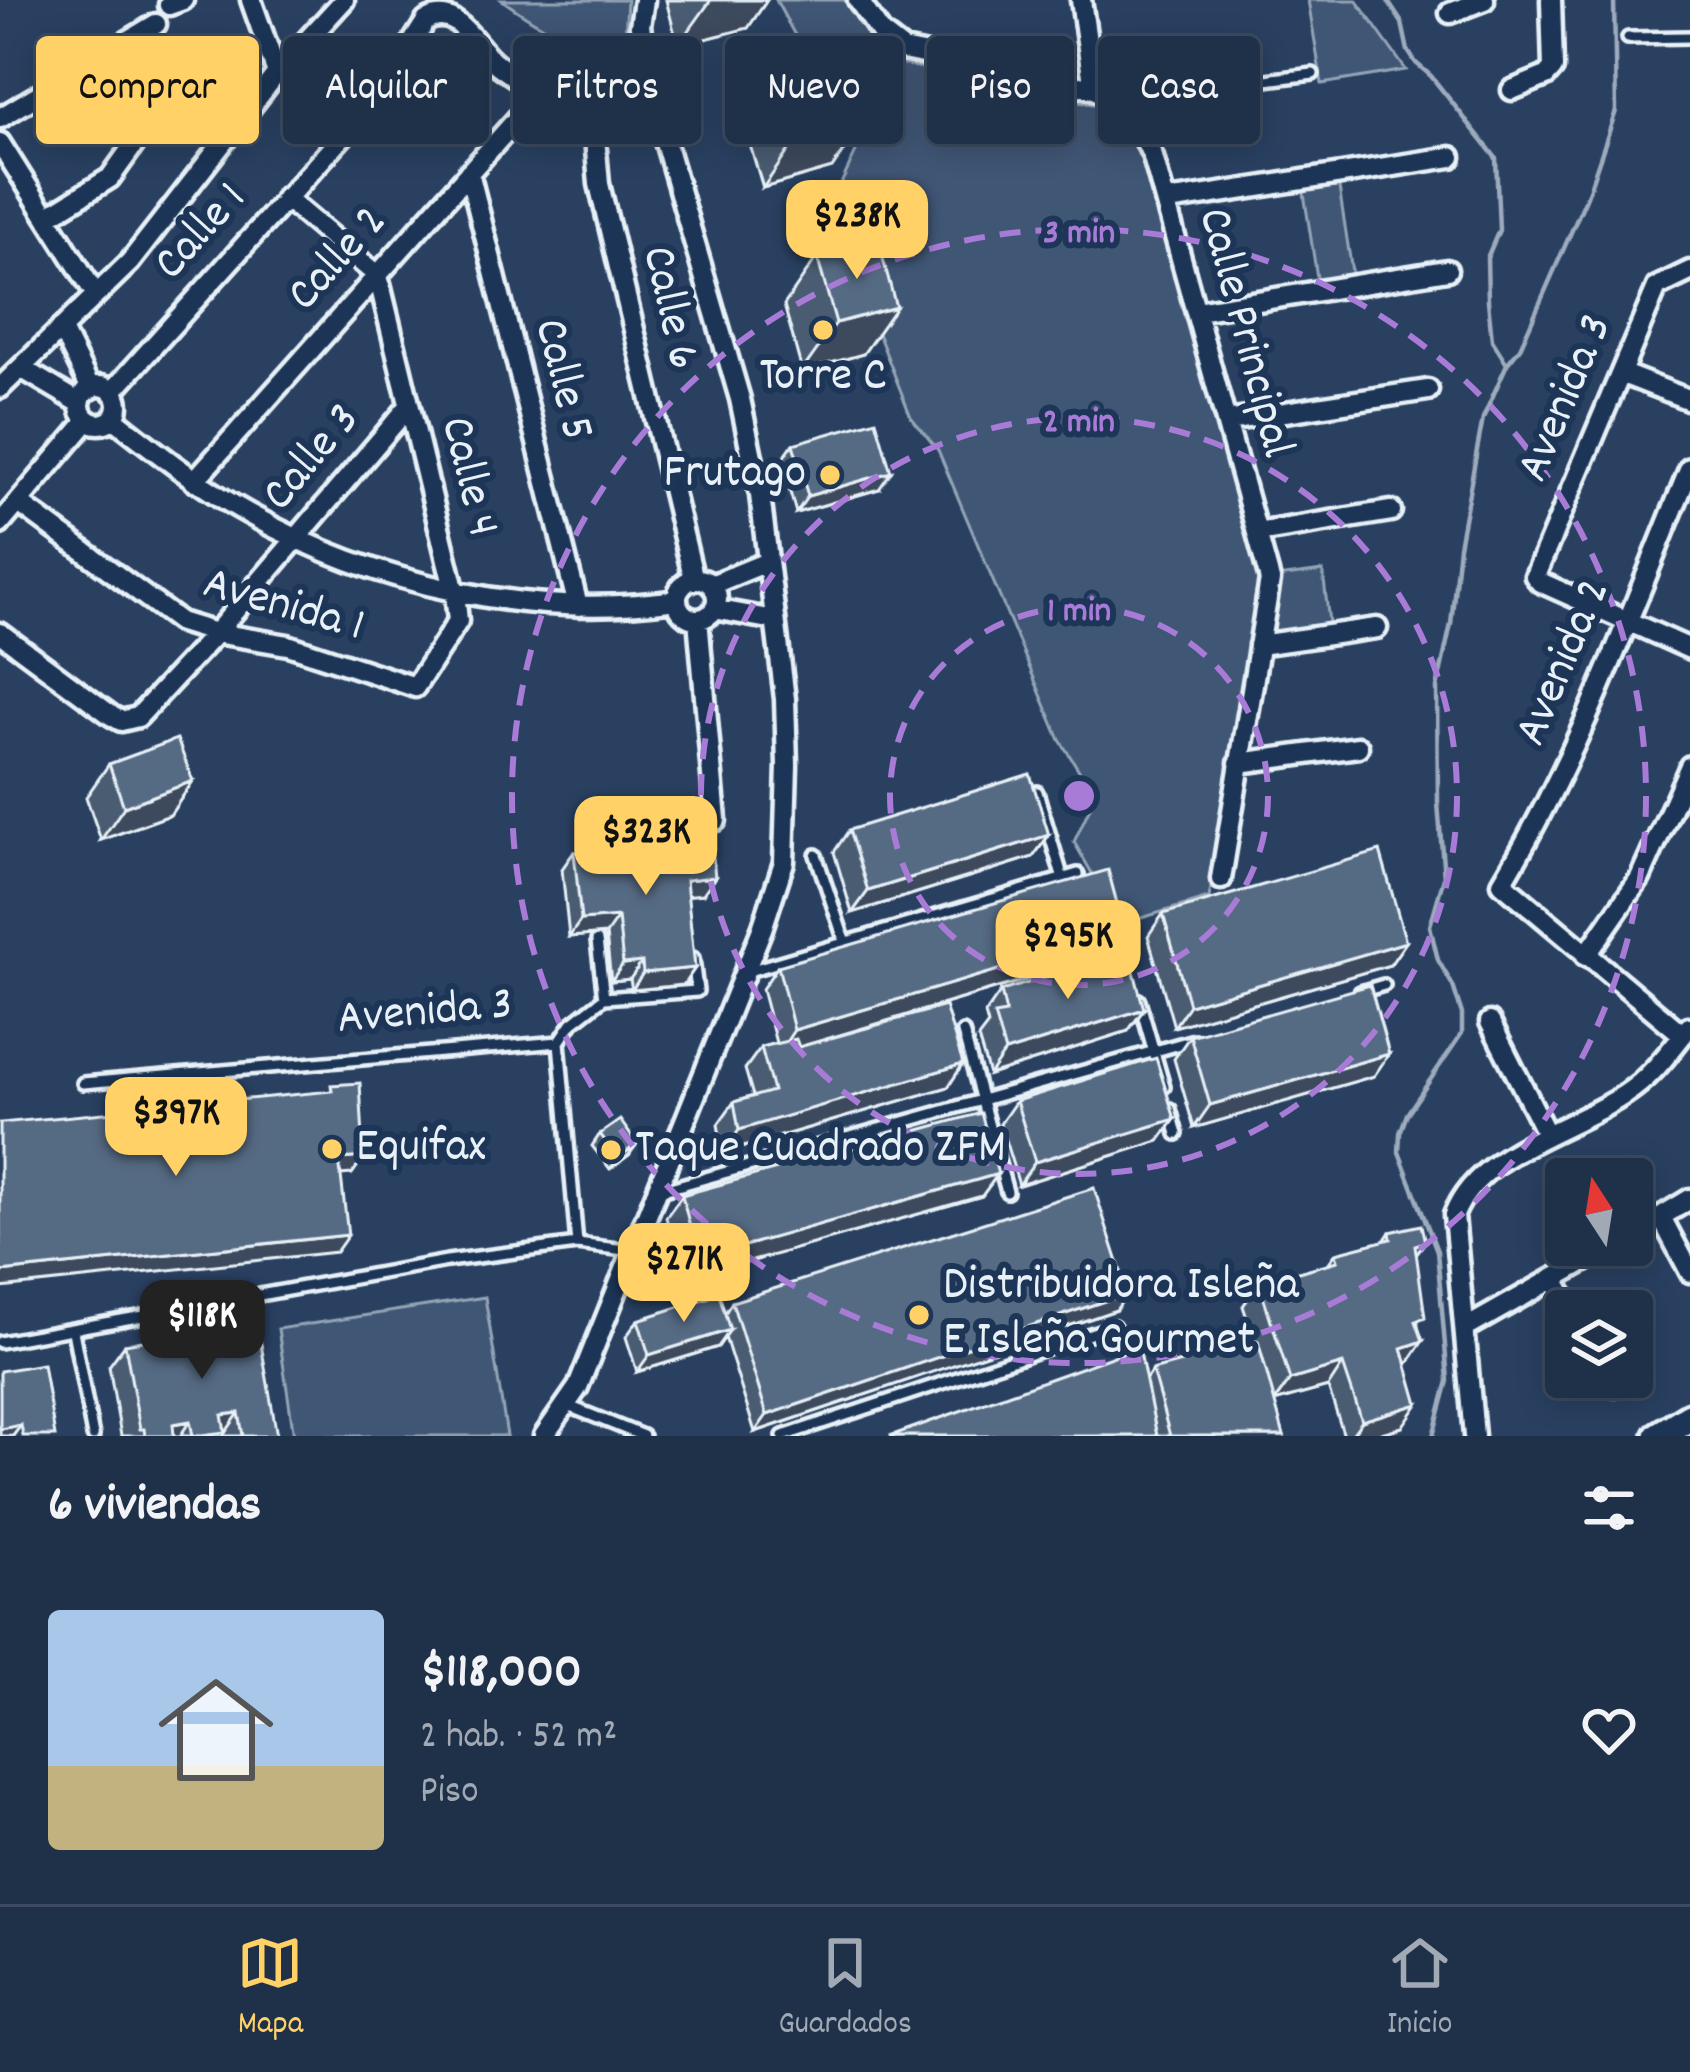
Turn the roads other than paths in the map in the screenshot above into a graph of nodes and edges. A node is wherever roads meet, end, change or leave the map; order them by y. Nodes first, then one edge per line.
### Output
1 (251, 0) edge
2 (344, 0) edge
3 (644, 0) edge
4 (858, 0) edge
5 (1081, 0) edge
6 (1484, 0) edge
7 (1551, 0) edge
8 (1450, 14) dead end
9 (156, 24) dead end
10 (1690, 37) edge
11 (1628, 38) dead end
12 (277, 73) junction
13 (513, 74) edge
14 (1313, 74) dead end
15 (1260, 81) edge
16 (1094, 89) junction
17 (1512, 90) dead end
18 (1098, 91) edge
19 (0, 118) edge
20 (513, 123) edge
21 (0, 143) edge
22 (134, 144) edge
23 (596, 144) edge
24 (1145, 144) edge
25 (1451, 157) dead end
26 (469, 172) junction
27 (285, 198) junction
28 (1168, 201) junction
29 (47, 218) junction
30 (1447, 270) dead end
31 (1690, 271) edge
32 (378, 276) junction
33 (96, 295) junction
34 (1197, 310) junction
35 (61, 328) junction
36 (20, 368) junction
37 (1623, 374) junction
38 (0, 388) edge
39 (1428, 390) dead end
40 (112, 392) junction
41 (1690, 400) edge
42 (86, 404) junction
43 (409, 406) junction
44 (113, 418) junction
45 (1227, 421) junction
46 (1690, 469) edge
47 (194, 481) junction
48 (19, 503) junction
49 (1391, 511) dead end
50 (1681, 513) edge
51 (0, 524) edge
52 (1257, 533) junction
53 (297, 538) junction
54 (767, 562) junction
55 (702, 582) junction
56 (455, 593) junction
57 (677, 600) junction
58 (578, 607) junction
59 (706, 614) junction
60 (774, 620) junction
61 (1627, 621) junction
62 (1377, 628) dead end
63 (0, 633) edge
64 (216, 633) junction
65 (1259, 646) junction
66 (1690, 649) edge
67 (416, 687) joint
68 (1358, 747) dead end
69 (1239, 763) junction
70 (1690, 766) edge
71 (1037, 792) edge
72 (716, 820) dead end
73 (816, 855) dead end
74 (1078, 874) edge
75 (1064, 879) junction
76 (1221, 879) dead end
77 (597, 941) dead end
78 (845, 943) junction
79 (692, 947) edge
80 (1586, 956) junction
81 (745, 971) junction
82 (1384, 985) dead end
83 (1137, 992) edge
84 (604, 998) junction
85 (1338, 998) edge
86 (1490, 1022) dead end
87 (1687, 1030) edge
88 (963, 1032) dead end
89 (1201, 1038) edge
90 (559, 1042) junction
91 (1155, 1052) junction
92 (83, 1083) dead end
93 (982, 1102) junction
94 (1177, 1134) edge
95 (1547, 1135) junction
96 (656, 1192) junction
97 (1007, 1192) dead end
98 (1690, 1199) edge
99 (1661, 1217) junction
100 (1653, 1222) edge
101 (577, 1244) junction
102 (633, 1251) junction
103 (1578, 1266) edge
104 (1690, 1272) edge
105 (1554, 1280) junction
106 (1560, 1290) edge
107 (1114, 1326) dead end
108 (1466, 1328) junction
109 (74, 1330) junction
110 (0, 1342) edge
111 (566, 1405) junction
112 (1690, 1417) edge
113 (93, 1436) edge
114 (544, 1436) edge
115 (643, 1436) edge
116 (783, 1436) edge
117 (1474, 1436) edge
118 (1659, 1436) edge

1 - 12 street
2 - 12 street
3 - 54 street
4 - 16 street, Calle Principal
5 - 16 street
6 - 8 street
7 - 17 street
9 - 19 street
10 - 11 lane
12 - 33 street
13 - 27 street, Calle 1
14 - 15 lane
16 - 18 street, Calle Principal
20 - 26 street, Calle 2
21 - 29 street
22 - 29 street
23 - 55 street, Calle 6
24 - 28 street, Calle Principal
25 - 28 street
26 - 32 street, Calle 2
26 - 58 street, Calle 5
27 - 32 street
27 - 40 street, Calle 1
28 - 34 street, Calle Principal
29 - 33 street
30 - 34 street
31 - 37 street, Avenida 3
32 - 43 street, Calle 4
32 - 47 street, Calle 2
33 - 35 street
34 - 45 street, Calle Principal
35 - 36 street
35 - 42 street
36 - 38 street
36 - 42 street
37 - 41 street
37 - 61 street, Avenida 3
39 - 45 street
40 - 42 street
40 - 44 street
42 - 44 street
42 - 48 street
43 - 53 street, Calle 3
43 - 56 street, Calle 4
44 - 47 street
45 - 52 street, Calle Principal
46 - 50 street, Avenida 2
47 - 53 street
48 - 51 street
48 - 64 street, Avenida 1
49 - 52 street
50 - 61 street, Avenida 2
52 - 65 street, Calle Principal
53 - 56 street
53 - 64 street, Calle 3
54 - 55 street
54 - 60 street
55 - 57 street
55 - 59 street
56 - 58 street
56 - 67 street, Calle 4
57 - 58 street
57 - 59 street
59 - 60 street
59 - 72 street
60 - 81 street
61 - 66 street
61 - 80 street, Avenida 2
62 - 65 street
63 - 64 street, Calle 3
64 - 67 street, Avenida 1
65 - 69 street, Calle Principal
68 - 69 street
69 - 76 street, Calle Principal
70 - 80 street
71 - 75 lane
73 - 78 lane
74 - 75 lane
75 - 78 lane
77 - 84 lane
78 - 81 lane
79 - 84 lane
80 - 87 street
81 - 96 street
82 - 85 lane
83 - 91 lane
84 - 90 lane
86 - 95 street
87 - 95 street
88 - 93 lane
89 - 91 lane
90 - 92 lane, Avenida 3
90 - 101 lane
91 - 93 lane
91 - 94 lane
93 - 96 lane
93 - 97 lane
95 - 108 street
96 - 102 street
98 - 99 street
99 - 100 street
99 - 104 street
101 - 102 lane
101 - 109 lane
102 - 111 street
103 - 105 street
105 - 106 street
105 - 108 street
107 - 116 lane
108 - 117 street
109 - 110 lane
109 - 113 lane
111 - 114 street
111 - 115 lane
112 - 118 main road

